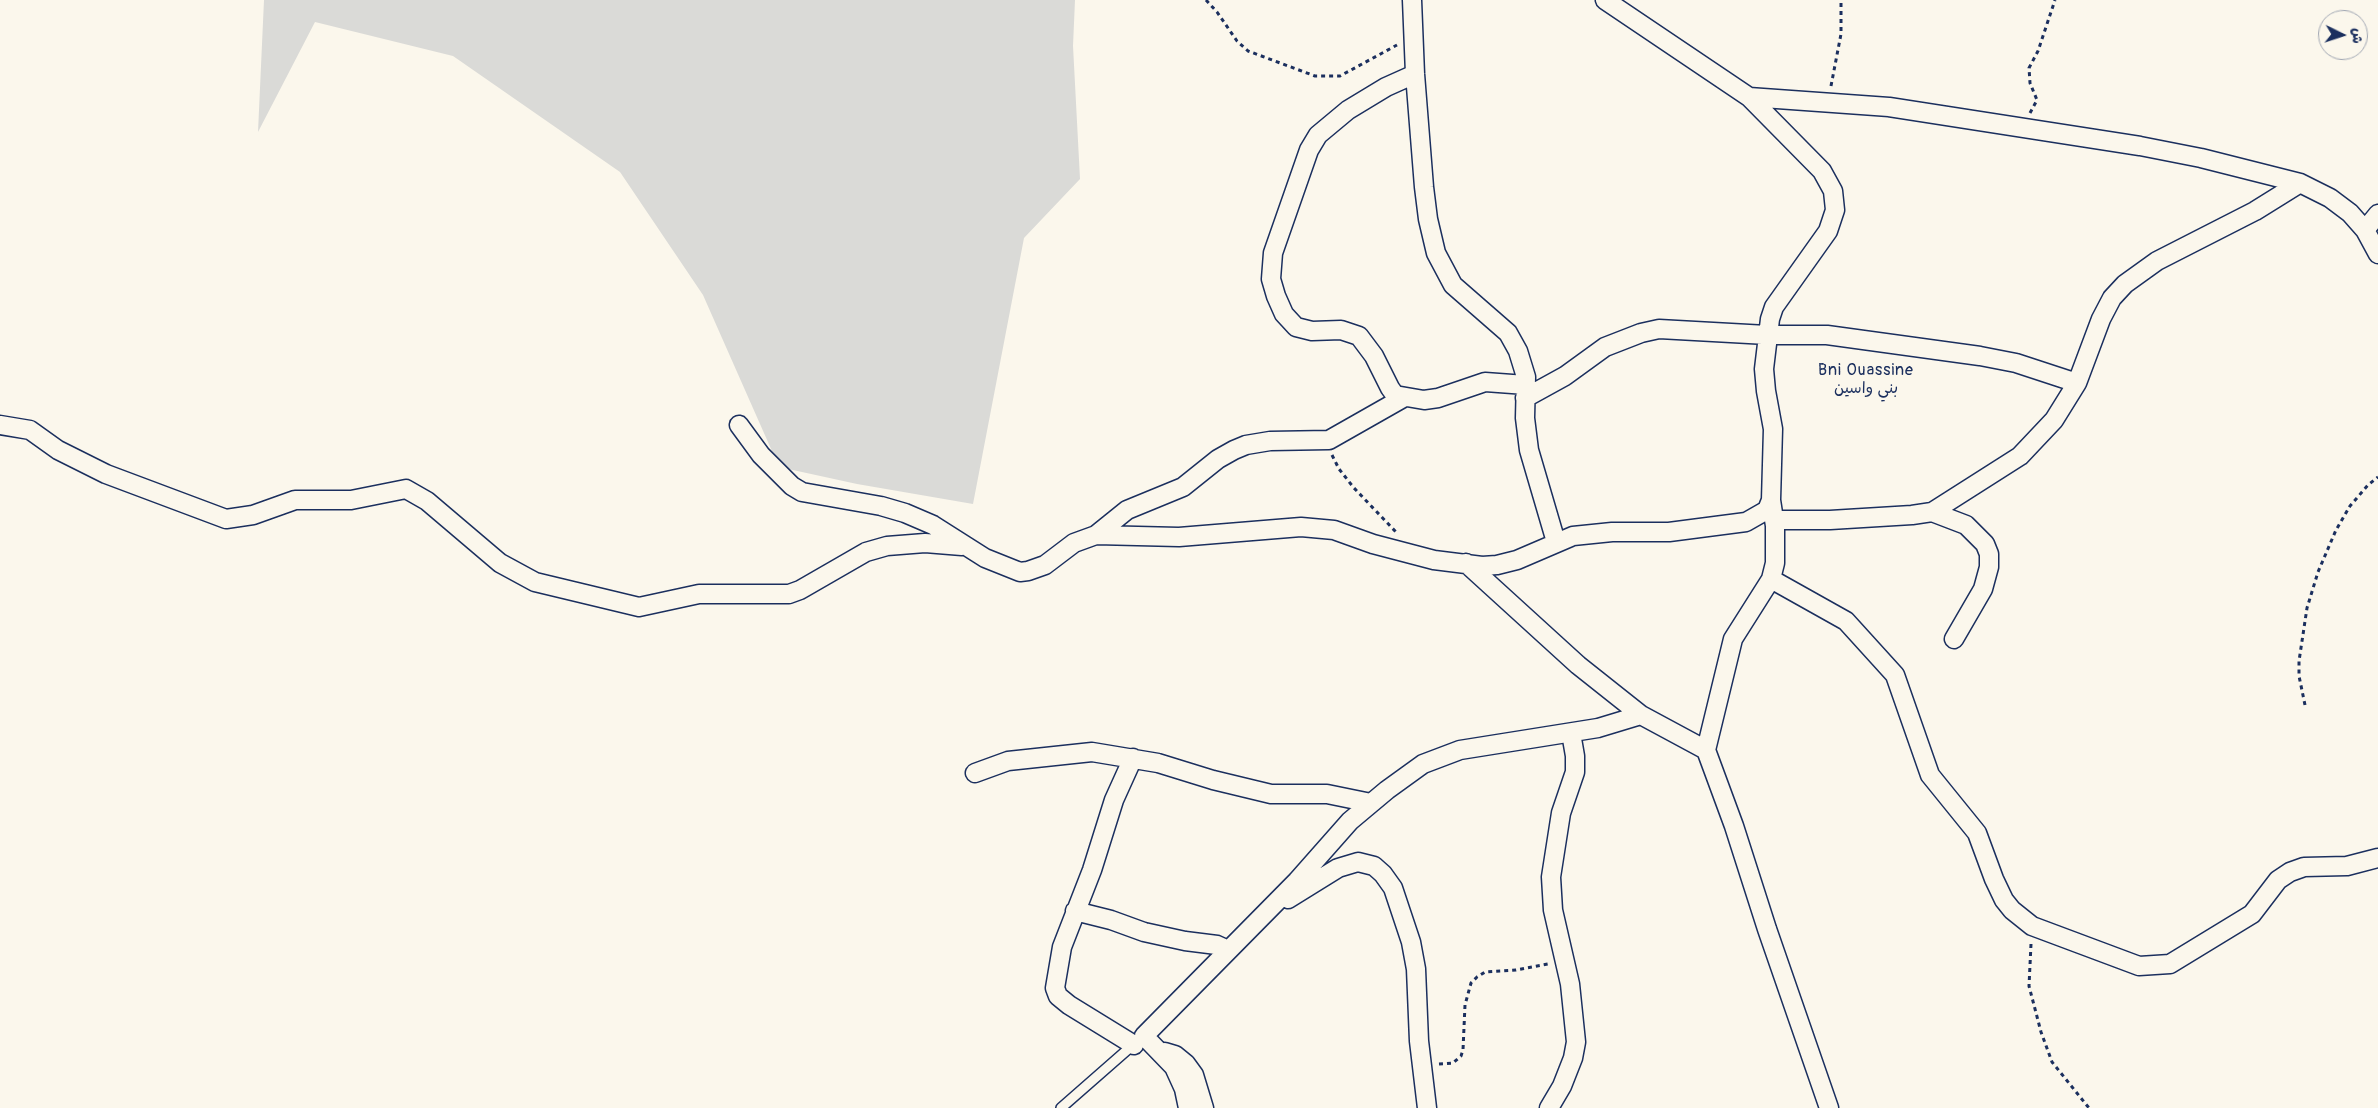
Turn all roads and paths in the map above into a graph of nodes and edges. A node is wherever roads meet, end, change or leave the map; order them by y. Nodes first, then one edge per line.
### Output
1 (1206, 0) edge
2 (1412, 0) edge
3 (1605, 0) edge
4 (1841, 0) edge
5 (2055, 0) edge
6 (1413, 36) junction
7 (1415, 74) junction
8 (1749, 97) junction
9 (1826, 102) junction
10 (2018, 127) junction
11 (2300, 183) junction
12 (2378, 214) edge
13 (2365, 230) junction
14 (2378, 254) edge
15 (1767, 335) junction
16 (2077, 383) junction
17 (1525, 391) junction
18 (1403, 398) junction
19 (739, 424) dead end
20 (0, 425) edge
21 (1325, 441) junction
22 (2378, 477) edge
23 (1771, 500) junction
24 (1932, 512) junction
25 (1774, 520) junction
26 (1397, 533) dead end
27 (1096, 535) junction
28 (1556, 542) junction
29 (968, 547) junction
30 (1466, 563) junction
31 (1771, 579) junction
32 (1954, 639) dead end
33 (2305, 705) dead end
34 (1641, 715) junction
35 (1571, 733) junction
36 (1706, 750) junction
37 (1133, 758) junction
38 (974, 773) dead end
39 (1371, 803) junction
40 (2378, 858) edge
41 (1075, 911) junction
42 (1256, 921) junction
43 (2032, 926) junction
44 (1228, 950) junction
45 (1566, 959) junction
46 (1139, 1040) junction
47 (1160, 1050) junction
48 (1422, 1066) junction
49 (1061, 1108) edge
50 (1188, 1108) edge
51 (1204, 1108) edge
52 (1427, 1108) edge
53 (1549, 1108) edge
54 (1829, 1108) edge
55 (2089, 1108) edge

1 - 6 path
2 - 6 street
3 - 8 street
4 - 9 path
5 - 10 path
6 - 7 street
7 - 17 street
7 - 18 street
8 - 9 street
8 - 15 street
9 - 10 street
10 - 11 street
11 - 13 street
11 - 16 street
12 - 13 street
13 - 14 street
15 - 16 street
15 - 17 street
15 - 23 street
16 - 24 street
17 - 18 street
17 - 28 street
18 - 21 street
19 - 29 street
20 - 29 street
21 - 26 path
21 - 27 street
22 - 33 path
23 - 25 street
23 - 28 street
24 - 25 street
24 - 32 street
25 - 31 street
27 - 29 street
27 - 30 street
28 - 30 street
30 - 34 street
31 - 36 street
31 - 43 street
34 - 35 street
34 - 36 street
35 - 39 street
35 - 45 street
36 - 54 street
37 - 38 street
37 - 39 street
37 - 41 street
39 - 42 street
40 - 43 street
41 - 44 street
41 - 46 street
42 - 44 street
42 - 48 street
43 - 55 path
44 - 46 street
45 - 48 path
45 - 53 street
46 - 47 street
46 - 49 lane
47 - 50 street
47 - 51 street
48 - 52 street

